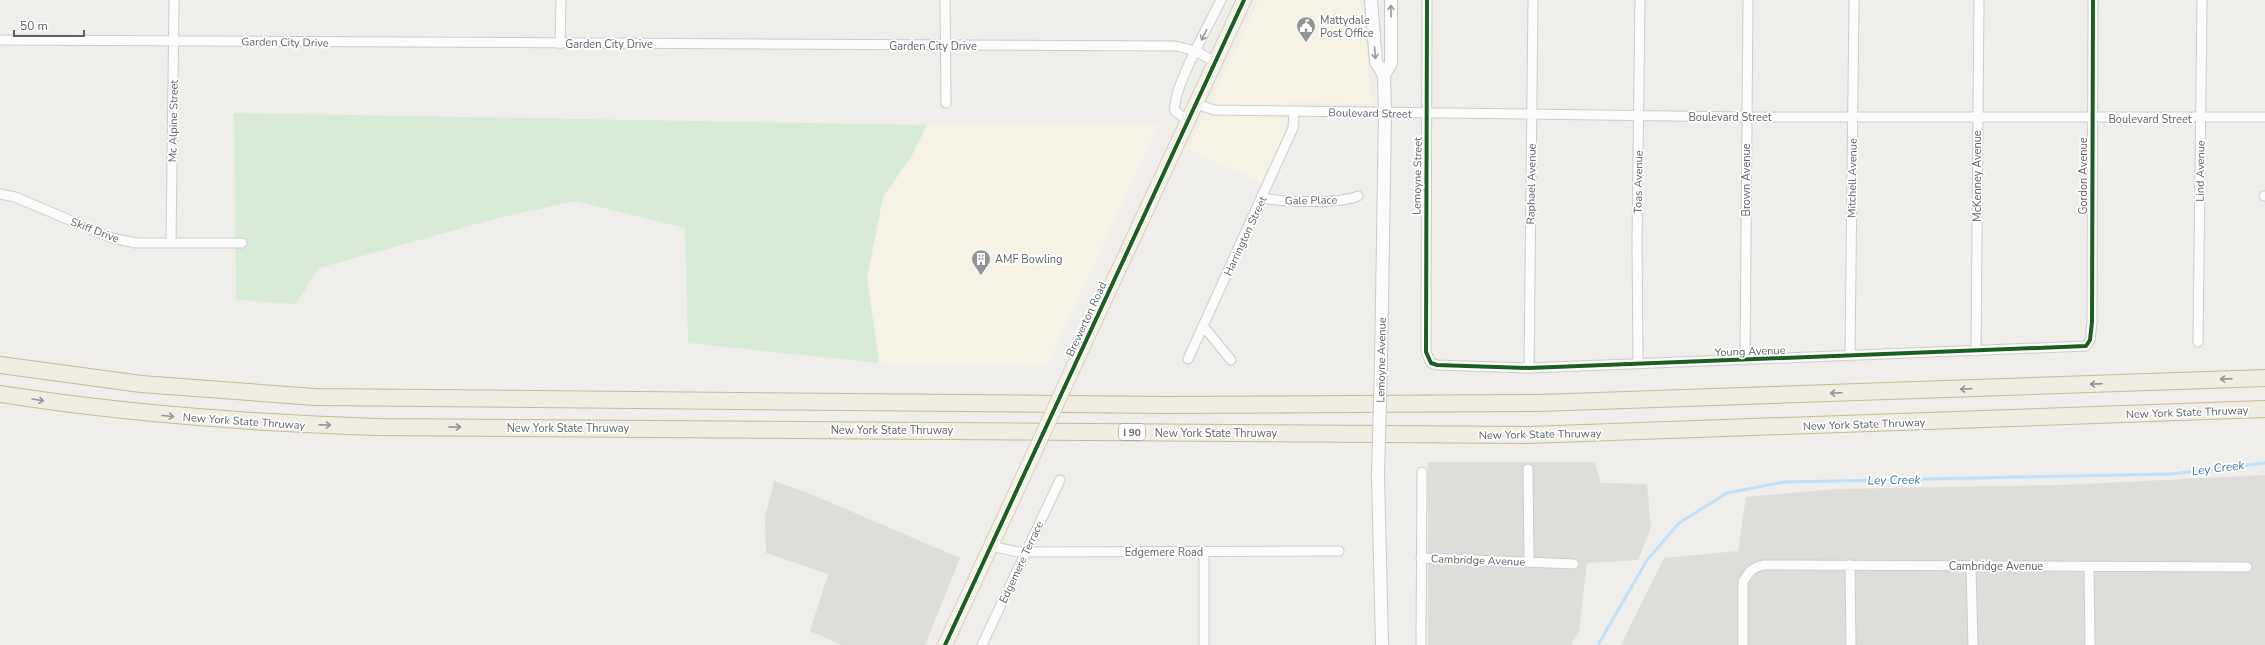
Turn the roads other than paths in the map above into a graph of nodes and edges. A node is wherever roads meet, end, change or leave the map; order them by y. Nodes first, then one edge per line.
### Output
1 (174, 0) edge
2 (561, 0) edge
3 (945, 0) edge
4 (1221, 0) edge
5 (1244, 0) edge
6 (1371, 0) edge
7 (1390, 0) edge
8 (1427, 0) edge
9 (1533, 0) edge
10 (1640, 0) edge
11 (1748, 0) edge
12 (1854, 0) edge
13 (1979, 0) edge
14 (2093, 0) edge
15 (2202, 0) edge
16 (0, 40) edge
17 (174, 41) junction
18 (560, 44) junction
19 (945, 46) junction
20 (1196, 51) junction
21 (1215, 62) junction
22 (1384, 75) junction
23 (946, 103) dead end
24 (1196, 104) junction
25 (1294, 111) junction
26 (1385, 113) junction
27 (1427, 114) junction
28 (1532, 115) junction
29 (1639, 116) junction
30 (1747, 117) junction
31 (1852, 118) junction
32 (1977, 118) junction
33 (2093, 118) junction
34 (2265, 118) edge
35 (2201, 119) junction
36 (1188, 121) junction
37 (0, 194) edge
38 (1358, 196) dead end
39 (1263, 198) junction
40 (171, 243) junction
41 (242, 243) dead end
42 (1204, 327) junction
43 (2198, 342) dead end
44 (2082, 348) joint
45 (1976, 351) junction
46 (1426, 352) joint
47 (1850, 356) junction
48 (1188, 359) dead end
49 (1231, 360) dead end
50 (1745, 360) junction
51 (1638, 364) junction
52 (0, 365) edge
53 (1529, 368) junction
54 (2265, 378) edge
55 (0, 394) edge
56 (2265, 409) edge
57 (1528, 469) dead end
58 (1422, 472) dead end
59 (1060, 480) dead end
60 (991, 546) junction
61 (1339, 551) dead end
62 (1026, 552) junction
63 (1204, 552) junction
64 (1421, 558) junction
65 (1529, 562) junction
66 (1574, 564) dead end
67 (1850, 566) junction
68 (1971, 566) junction
69 (2247, 566) dead end
70 (2089, 567) junction
71 (945, 645) edge
72 (982, 645) edge
73 (1204, 645) edge
74 (1382, 645) edge
75 (1422, 645) edge
76 (1743, 645) edge
77 (1851, 645) edge
78 (1973, 645) edge
79 (2090, 645) edge

1 - 17 street, Mc Alpine Street
2 - 18 street
3 - 19 street
4 -> 20 street
5 - 21 main road, Brewerton Road
6 -> 22 street, Lemoyne Avenue
22 -> 7 street, Lemoyne Avenue
8 - 27 street, Lemoyne Street
9 - 28 street, Raphael Avenue
10 - 29 street, Toas Avenue
11 - 30 street, Brown Avenue
12 - 31 street, Mitchell Avenue
13 - 32 street, McKenney Avenue
14 - 33 street, Gordon Avenue
15 - 35 street, Lind Avenue
16 - 17 street, Garden City Drive
17 - 18 street, Garden City Drive
17 - 40 street, Mc Alpine Street
18 - 19 street, Garden City Drive
19 - 20 street, Garden City Drive
19 - 23 street
20 - 21 street, Garden City Drive
20 - 36 street
21 - 24 main road, Brewerton Road
22 - 26 street, Lemoyne Avenue
24 - 25 street, Boulevard Street
24 - 36 main road, Brewerton Road
25 - 26 street, Boulevard Street
25 - 39 street, Harrington Street
26 - 27 street, Boulevard Street
26 - 74 street, Lemoyne Avenue, bridge
27 - 28 street, Boulevard Street
27 - 46 street, Lemoyne Street
28 - 29 street, Boulevard Street
28 - 53 street, Raphael Avenue
29 - 30 street, Boulevard Street
29 - 51 street, Toas Avenue
30 - 31 street, Boulevard Street
30 - 50 street, Brown Avenue
31 - 32 street, Boulevard Street
31 - 47 street, Mitchell Avenue
32 - 33 street, Boulevard Street
32 - 45 street, McKenney Avenue
33 - 35 street, Boulevard Street
33 - 44 street, Gordon Avenue
34 - 35 street, Boulevard Street
35 - 43 street, Lind Avenue
36 - 60 main road, Brewerton Road, bridge
37 - 40 street, Skiff Drive
38 - 39 street, Gale Place
39 - 42 street, Harrington Street
40 - 41 street, Skiff Drive
42 - 48 street, Harrington Street
42 - 49 street
44 - 45 street, Young Avenue
45 - 47 street, Young Avenue
46 - 53 street, Young Avenue
47 - 50 street, Young Avenue
50 - 51 street, Young Avenue
51 - 53 street, Young Avenue
54 -> 52 highway
55 -> 56 highway, New York State Thruway / I 90
57 - 65 street
58 - 64 street
59 - 62 street, Edgemere Terrace
60 - 62 street, Edgemere Road
60 - 71 main road, Brewerton Road
61 - 63 street, Edgemere Road
62 - 63 street, Edgemere Road
62 - 72 street, Edgemere Terrace
63 - 73 street
64 - 65 street, Cambridge Avenue
64 - 75 street, Cambridge Avenue
65 - 66 street, Cambridge Avenue
67 - 68 street, Cambridge Avenue
67 - 76 street, Cambridge Avenue
67 - 77 street
68 - 70 street, Cambridge Avenue
68 - 78 street
69 - 70 street, Cambridge Avenue
70 - 79 street

